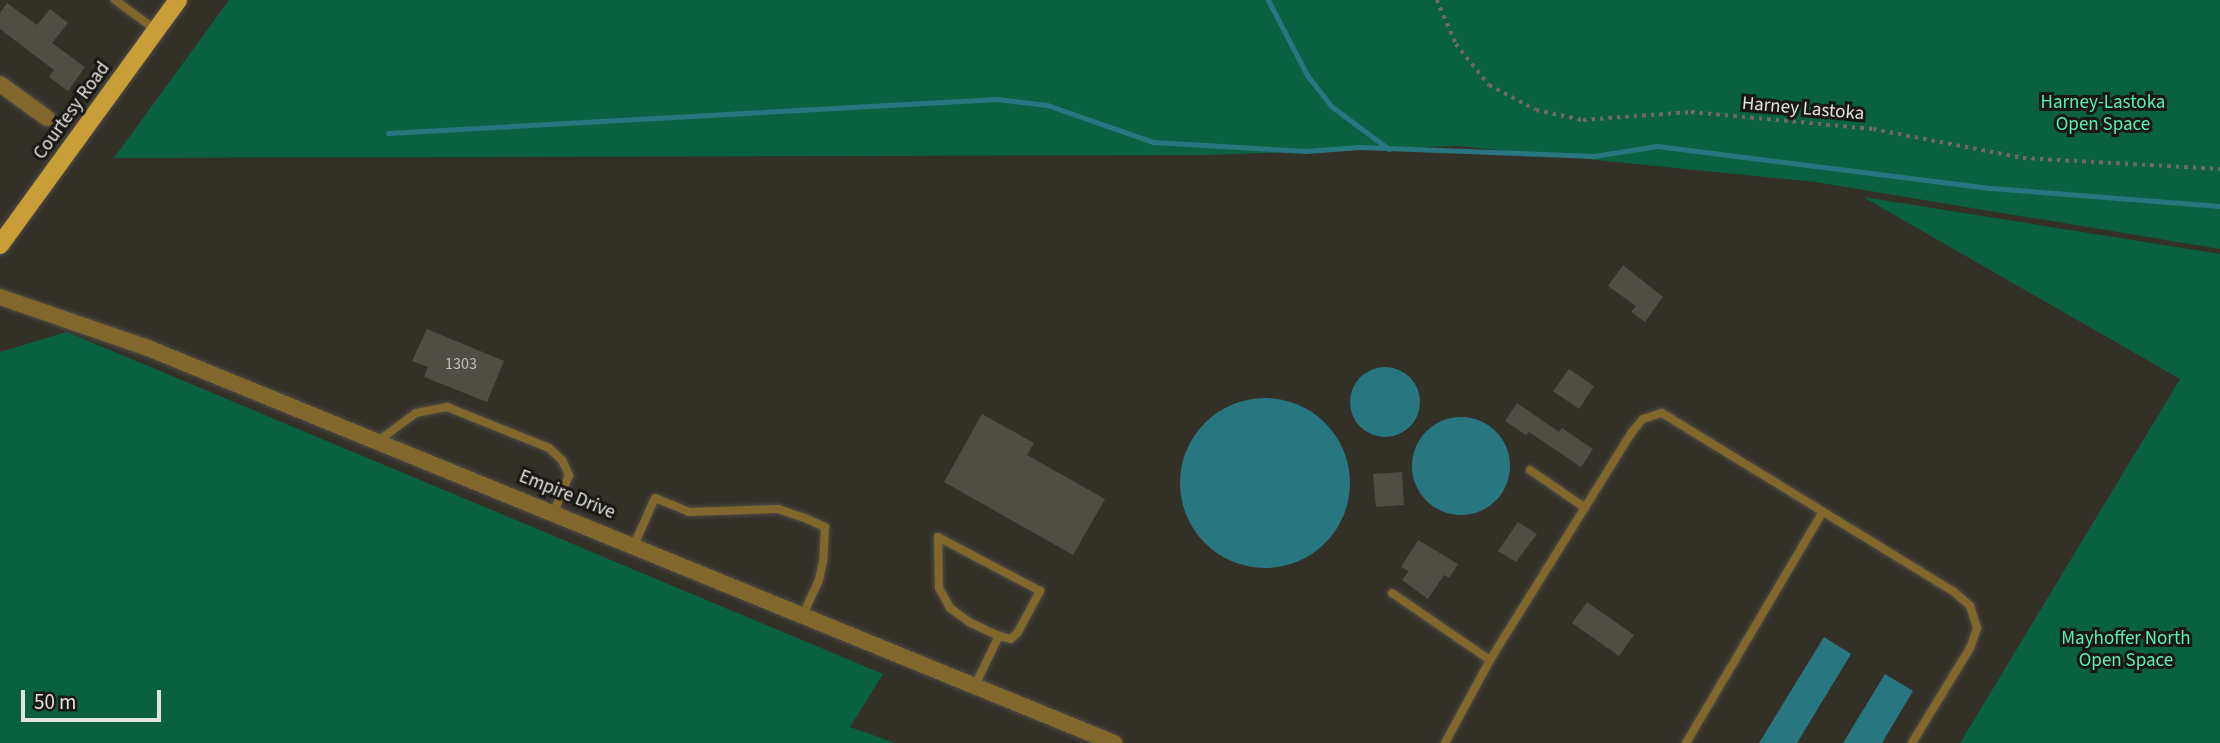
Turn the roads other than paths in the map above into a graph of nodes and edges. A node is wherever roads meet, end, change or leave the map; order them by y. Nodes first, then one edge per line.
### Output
1 (115, 0) edge
2 (178, 0) edge
3 (156, 30) junction
4 (0, 84) edge
5 (47, 118) dead end
6 (0, 245) edge
7 (0, 297) edge
8 (378, 441) junction
9 (1530, 470) dead end
10 (1584, 508) junction
11 (1823, 511) junction
12 (554, 512) junction
13 (634, 545) junction
14 (1392, 593) dead end
15 (803, 614) junction
16 (999, 636) junction
17 (1490, 660) junction
18 (975, 685) junction
19 (1114, 743) edge
20 (1446, 743) edge
21 (1686, 743) edge
22 (1912, 743) edge

1 - 3 lane
2 - 3 main road, Courtesy Road
3 - 6 main road, Courtesy Road
4 - 5 street
7 - 8 street, Empire Drive
8 - 12 street, Empire Drive
8 - 12 lane
9 - 10 lane
10 - 11 lane
10 - 17 lane
11 - 21 lane
11 - 22 lane
12 - 13 street, Empire Drive
13 - 15 street, Empire Drive
13 - 15 lane
14 - 17 lane
15 - 18 street, Empire Drive
16 - 16 lane
16 - 18 lane
17 - 20 lane
18 - 19 street, Empire Drive

